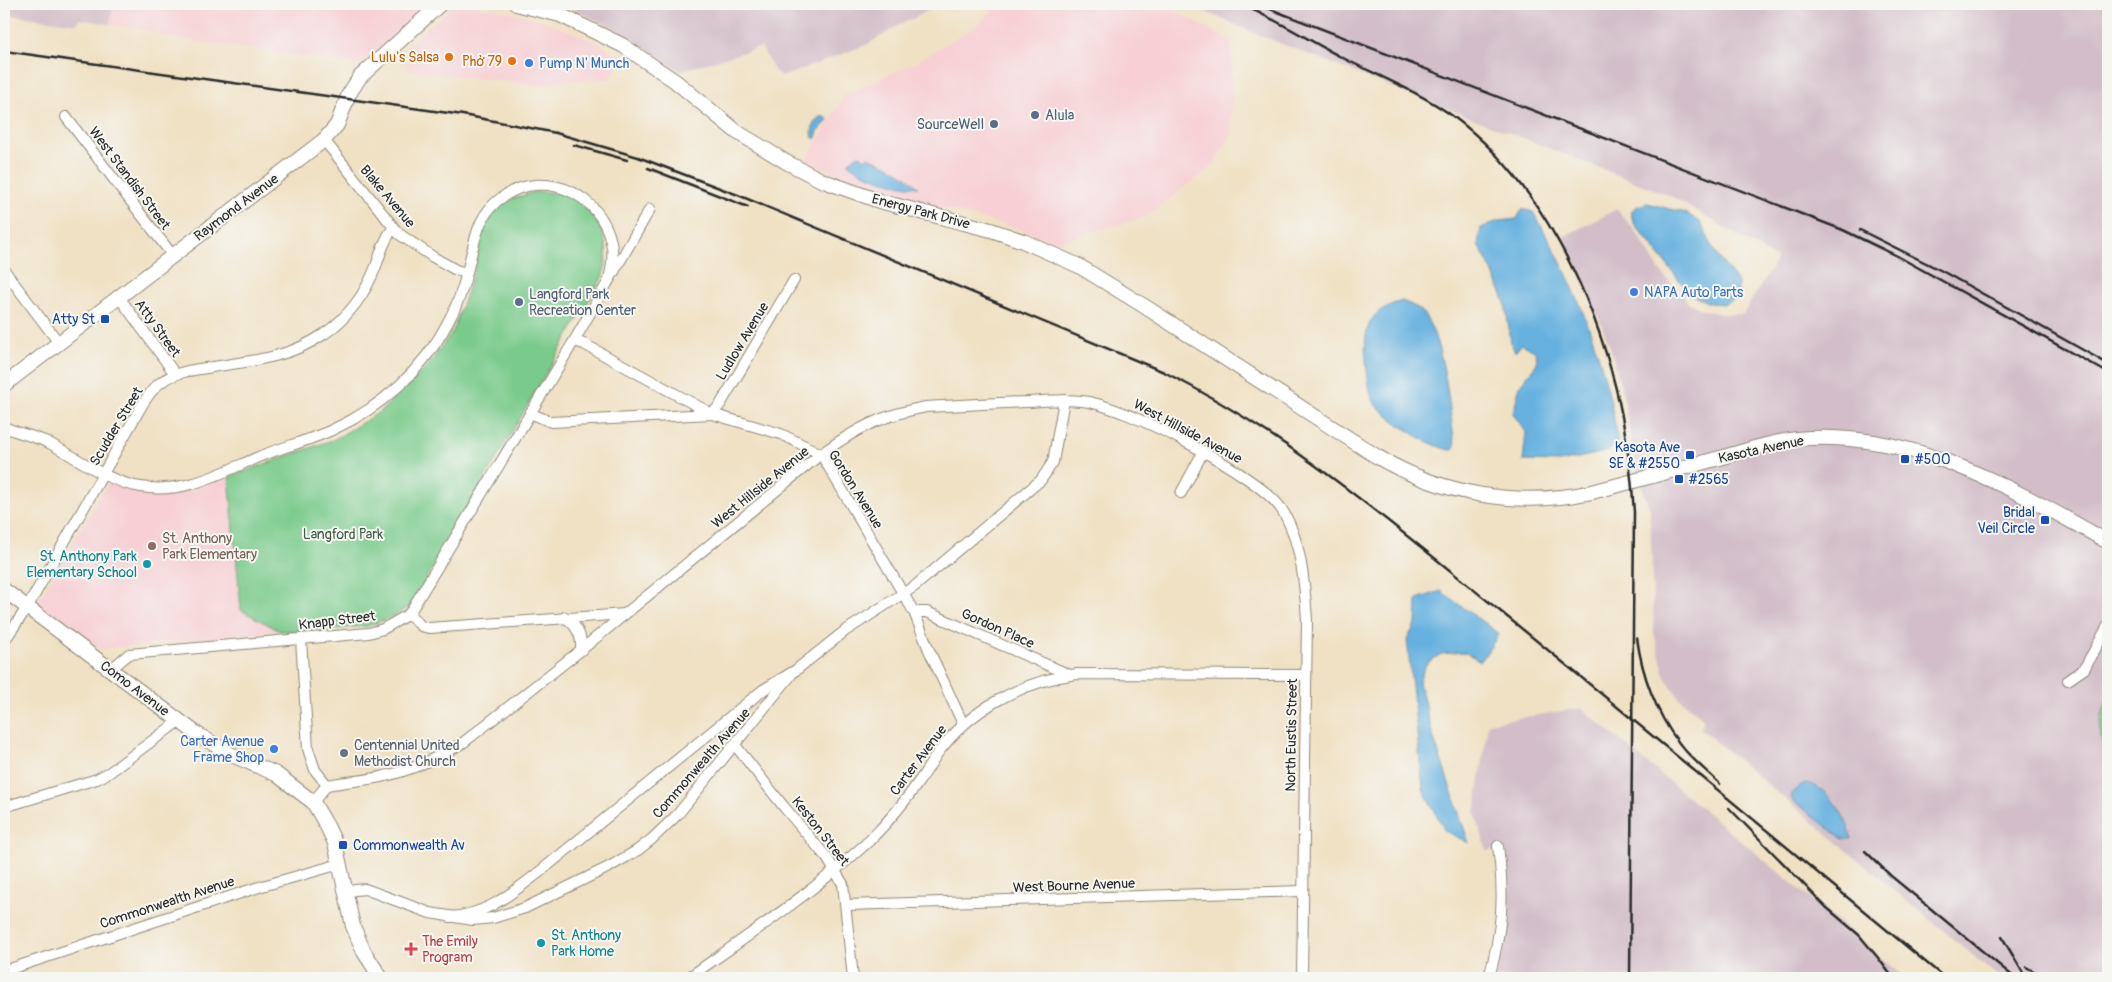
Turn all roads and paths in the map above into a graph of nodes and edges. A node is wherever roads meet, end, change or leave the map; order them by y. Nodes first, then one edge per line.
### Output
1 (423, 4) edge
2 (440, 4) edge
3 (516, 4) edge
4 (419, 23) junction
5 (66, 117) dead end
6 (324, 140) junction
7 (650, 209) dead end
8 (393, 228) junction
9 (173, 256) junction
10 (4, 270) edge
11 (467, 273) junction
12 (609, 279) junction
13 (794, 280) dead end
14 (119, 298) junction
15 (574, 341) junction
16 (59, 344) junction
17 (175, 374) junction
18 (4, 386) edge
19 (1064, 400) junction
20 (530, 413) junction
21 (712, 414) junction
22 (1325, 424) joint
23 (4, 427) edge
24 (1203, 452) junction
25 (821, 454) junction
26 (104, 473) junction
27 (1181, 493) dead end
28 (1274, 498) joint
29 (2108, 542) edge
30 (4, 590) edge
31 (904, 594) junction
32 (27, 608) junction
33 (914, 612) junction
34 (409, 614) junction
35 (625, 614) junction
36 (565, 617) junction
37 (2108, 626) edge
38 (301, 639) junction
39 (4, 641) edge
40 (2108, 644) edge
41 (581, 650) junction
42 (2094, 652) junction
43 (111, 669) junction
44 (796, 670) junction
45 (1070, 675) junction
46 (1306, 676) junction
47 (2068, 680) dead end
48 (179, 721) junction
49 (963, 724) junction
50 (735, 745) junction
51 (327, 785) junction
52 (313, 802) junction
53 (4, 808) edge
54 (1498, 846) dead end
55 (340, 864) junction
56 (835, 869) junction
57 (346, 891) junction
58 (1302, 892) junction
59 (846, 906) junction
60 (450, 917) junction
61 (4, 972) edge
62 (6, 978) edge
63 (381, 978) edge
64 (688, 978) edge
65 (854, 978) edge
66 (1302, 978) edge
67 (1489, 978) edge

1 - 4 street
2 - 4 street, Raymond Avenue
3 - 22 street, Energy Park Drive
4 - 6 street, Raymond Avenue
5 - 9 street, West Standish Street
6 - 8 street, Blake Avenue
6 - 9 street, Raymond Avenue
7 - 12 street
8 - 11 street, Blake Avenue
8 - 17 street, Scudder Street
9 - 14 street, Raymond Avenue
10 - 16 street
11 - 12 street
11 - 26 street
12 - 15 street
13 - 21 street, Ludlow Avenue
14 - 16 street, Raymond Avenue
14 - 17 street, Atty Street
15 - 20 street
15 - 21 street
16 - 18 street, Raymond Avenue
17 - 26 street, Scudder Street
19 - 24 street, West Hillside Avenue
19 - 25 street, West Hillside Avenue
19 - 31 street, Commonwealth Avenue
20 - 21 street, Gordon Avenue
20 - 34 street
21 - 25 street, Gordon Avenue
22 - 29 street, Kasota Avenue
23 - 26 street
24 - 27 street
24 - 28 street, West Hillside Avenue
25 - 31 street, Gordon Avenue
25 - 35 street, West Hillside Avenue
26 - 32 street, Scudder Street
28 - 46 street, North Eustis Street
30 - 32 street, Como Avenue
31 - 33 street, Gordon Avenue
31 - 44 street, Commonwealth Avenue
32 - 39 street, Scudder Street
32 - 43 street, Como Avenue
33 - 45 street, Gordon Place
33 - 49 street, Gordon Avenue
34 - 36 street
34 - 38 street, Knapp Street
35 - 36 street
35 - 41 street, West Hillside Avenue
36 - 41 street
37 - 42 street
38 - 43 street, Knapp Street
38 - 51 street
40 - 42 street
41 - 51 street, West Hillside Avenue
42 - 47 street
43 - 48 street, Como Avenue
44 - 50 street, Commonwealth Avenue
44 - 60 street, Commonwealth Avenue
45 - 46 street, Carter Avenue
45 - 49 street, Carter Avenue
46 - 58 street, North Eustis Street
48 - 52 street, Como Avenue
48 - 53 street
49 - 56 street, Carter Avenue
50 - 56 street, Keston Street
50 - 60 street, Commonwealth Avenue
51 - 52 street
52 - 55 street, Como Avenue
54 - 67 street
55 - 57 street, Como Avenue
55 - 61 street, Commonwealth Avenue
56 - 59 street, Keston Street
56 - 64 street, Carter Avenue
57 - 60 street, Commonwealth Avenue
57 - 63 street, Como Avenue
58 - 59 street, West Bourne Avenue
58 - 66 street, North Eustis Street
59 - 65 street, Keston Street
61 - 62 street

